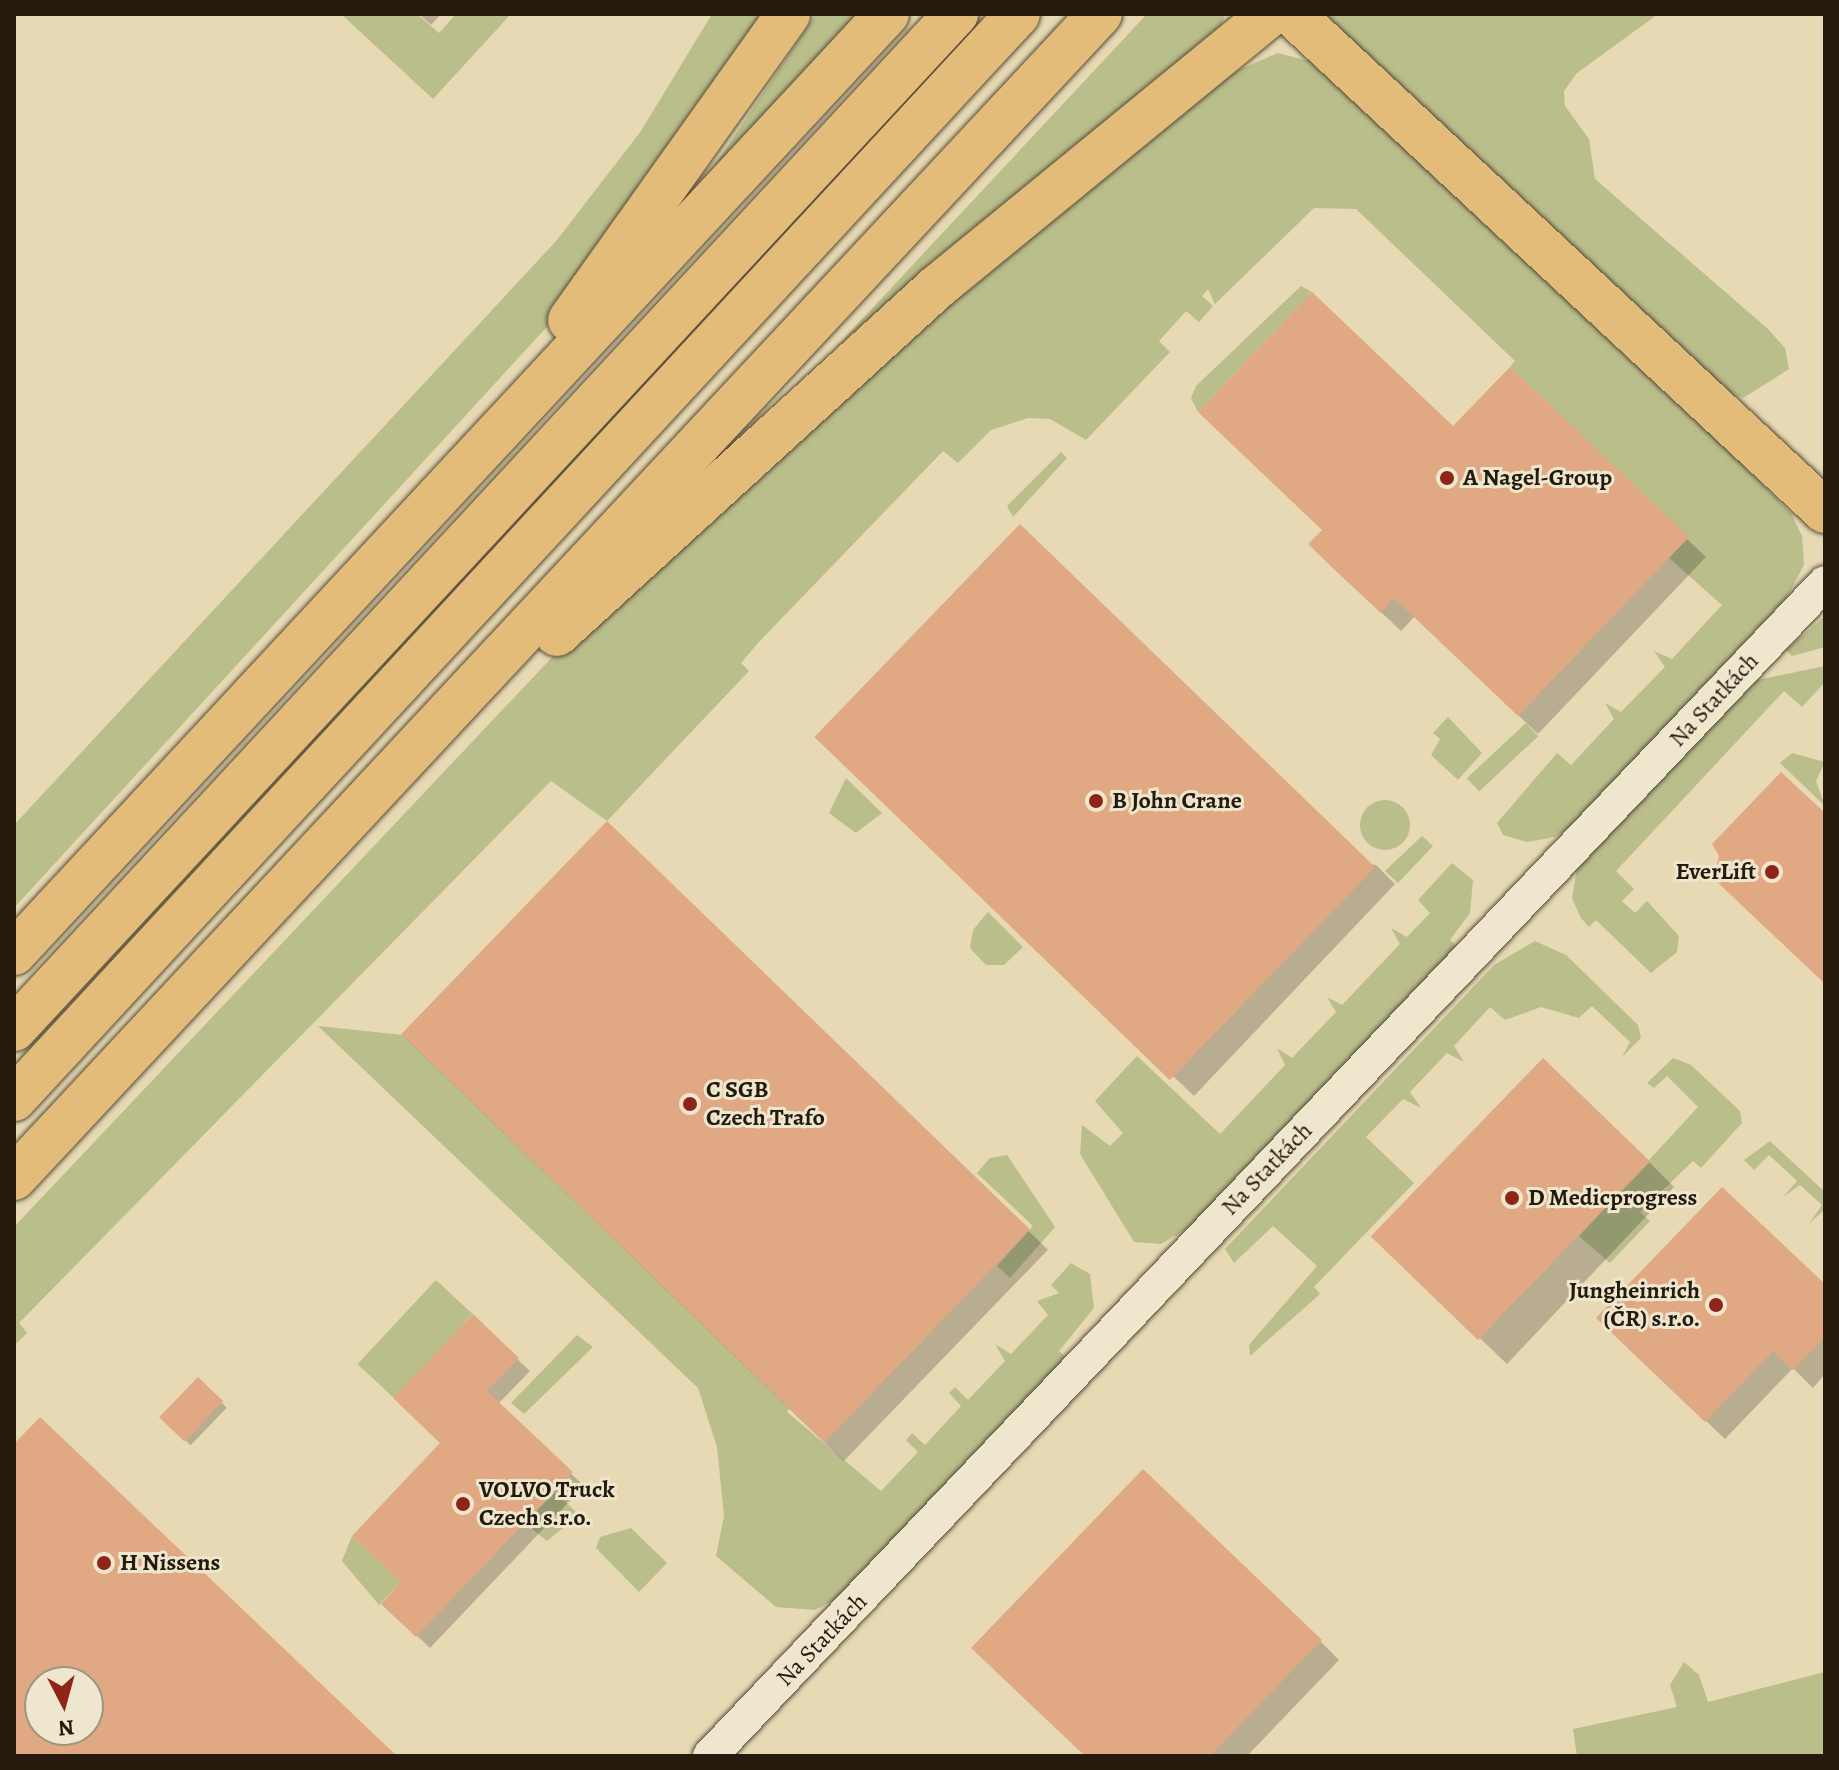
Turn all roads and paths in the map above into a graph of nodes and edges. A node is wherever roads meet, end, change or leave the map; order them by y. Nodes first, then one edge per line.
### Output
1 (788, 14) edge
2 (887, 14) edge
3 (956, 14) edge
4 (1018, 14) edge
5 (1100, 14) edge
6 (1271, 14) edge
7 (1292, 14) edge
8 (459, 474) junction
9 (1825, 511) edge
10 (1825, 583) edge
11 (314, 857) junction
12 (14, 953) edge
13 (14, 1029) edge
14 (14, 1099) edge
15 (14, 1178) edge
16 (710, 1756) edge

1 - 8 main road
2 - 8 main road
3 - 13 main road
4 - 14 main road
5 - 11 main road
6 - 11 main road
7 - 9 main road
8 - 12 main road
10 - 16 street, Na Statkách
11 - 15 main road

